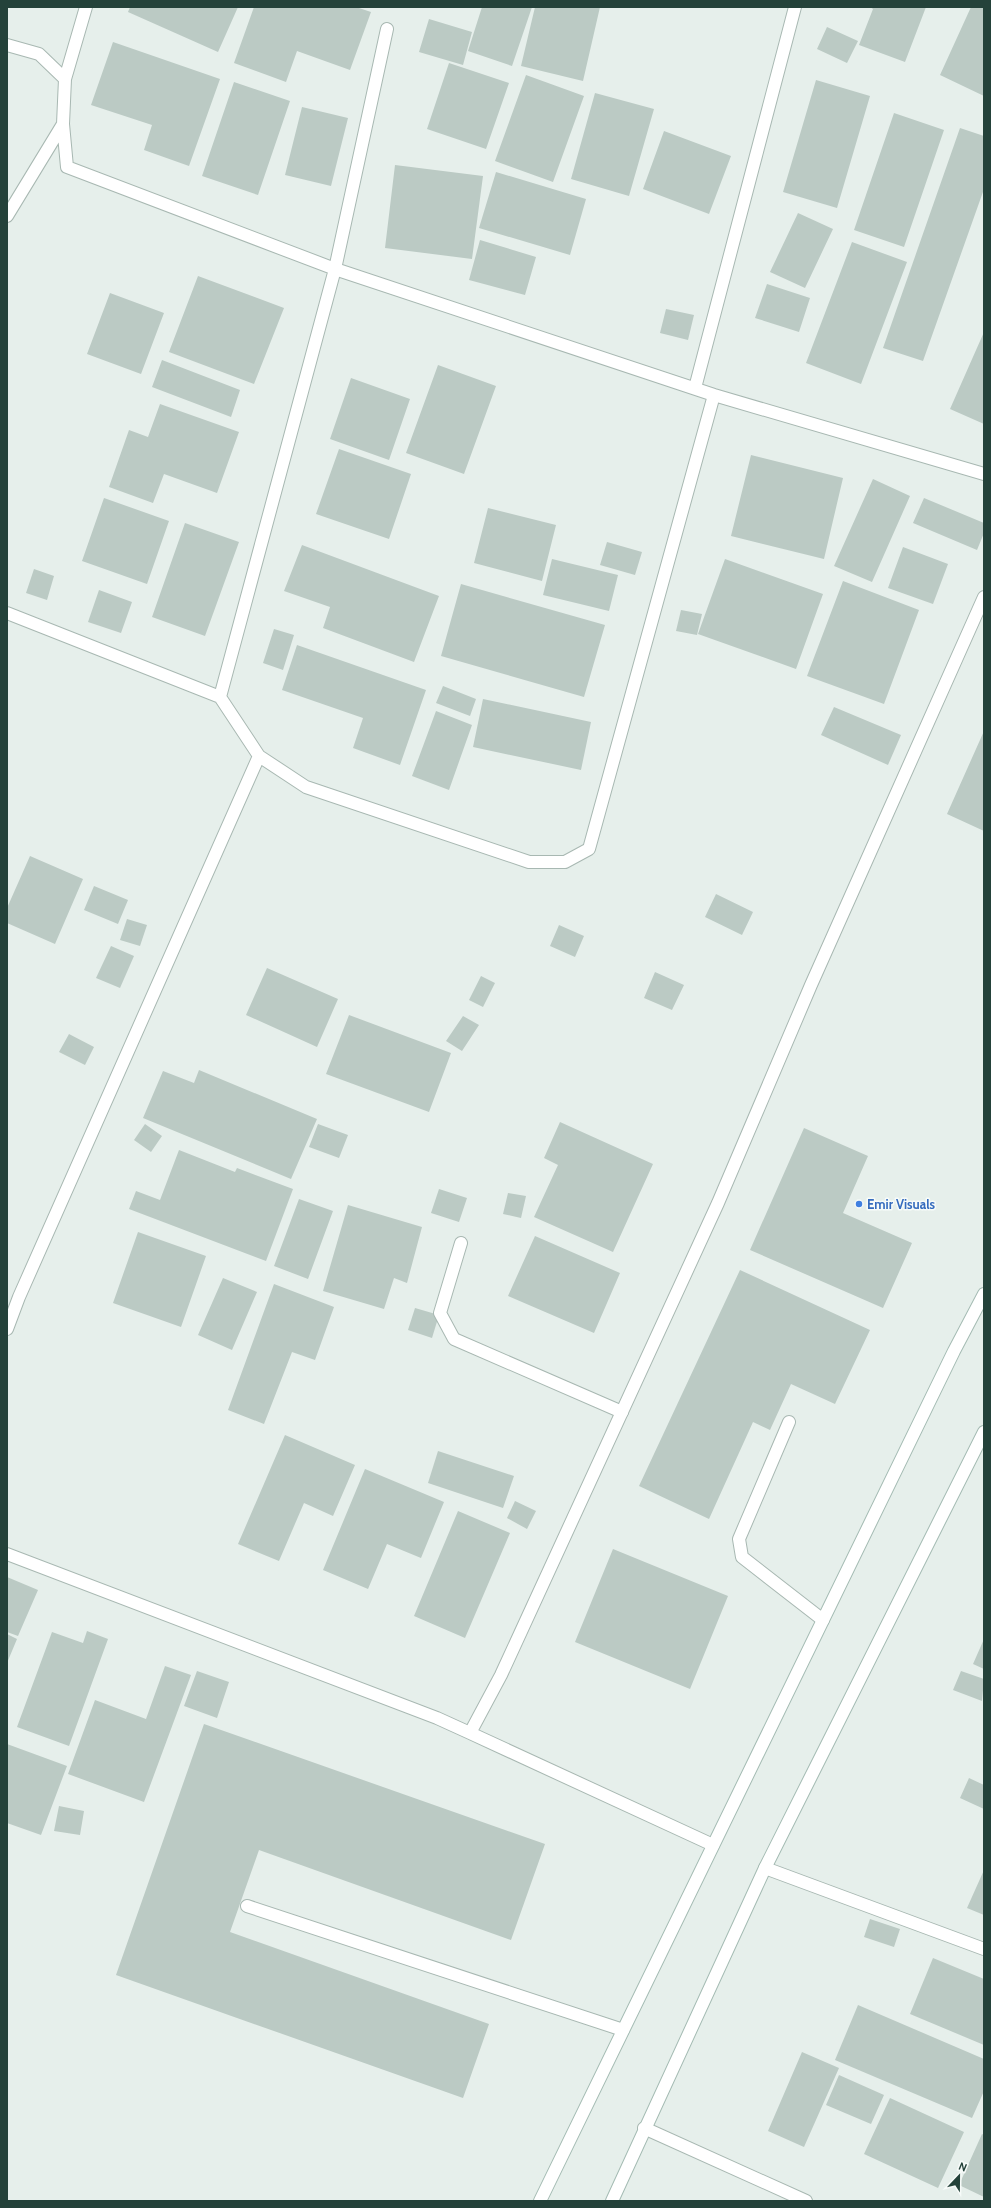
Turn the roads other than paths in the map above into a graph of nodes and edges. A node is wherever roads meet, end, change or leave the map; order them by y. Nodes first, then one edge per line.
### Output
1 (86, 7) edge
2 (795, 7) edge
3 (387, 29) dead end
4 (7, 45) edge
5 (65, 79) junction
6 (63, 124) junction
7 (7, 216) edge
8 (335, 269) junction
9 (695, 388) junction
10 (714, 395) junction
11 (984, 474) edge
12 (984, 597) edge
13 (7, 613) edge
14 (220, 697) junction
15 (259, 756) junction
16 (461, 1243) dead end
17 (984, 1294) edge
18 (7, 1329) edge
19 (622, 1412) junction
20 (789, 1422) dead end
21 (984, 1432) edge
22 (7, 1554) edge
23 (823, 1620) junction
24 (470, 1733) junction
25 (713, 1844) junction
26 (765, 1868) junction
27 (247, 1906) dead end
28 (984, 1949) edge
29 (623, 2030) junction
30 (644, 2128) junction
31 (540, 2201) edge
32 (612, 2201) edge
33 (806, 2201) edge

1 - 5 street
2 - 9 street
3 - 8 street
4 - 5 street
5 - 6 street
6 - 7 street
6 - 8 street
8 - 9 street
8 - 14 street
9 - 10 street
10 - 11 street
10 - 15 street
12 - 19 street
13 - 14 street
14 - 15 street
15 - 18 street
16 - 19 street
17 - 23 street
19 - 24 street
20 - 23 street
21 - 26 street
22 - 24 street
23 - 25 street
24 - 25 street
25 - 29 street
26 - 28 street
26 - 30 street
27 - 29 street
29 - 31 street
30 - 32 street
30 - 33 street

